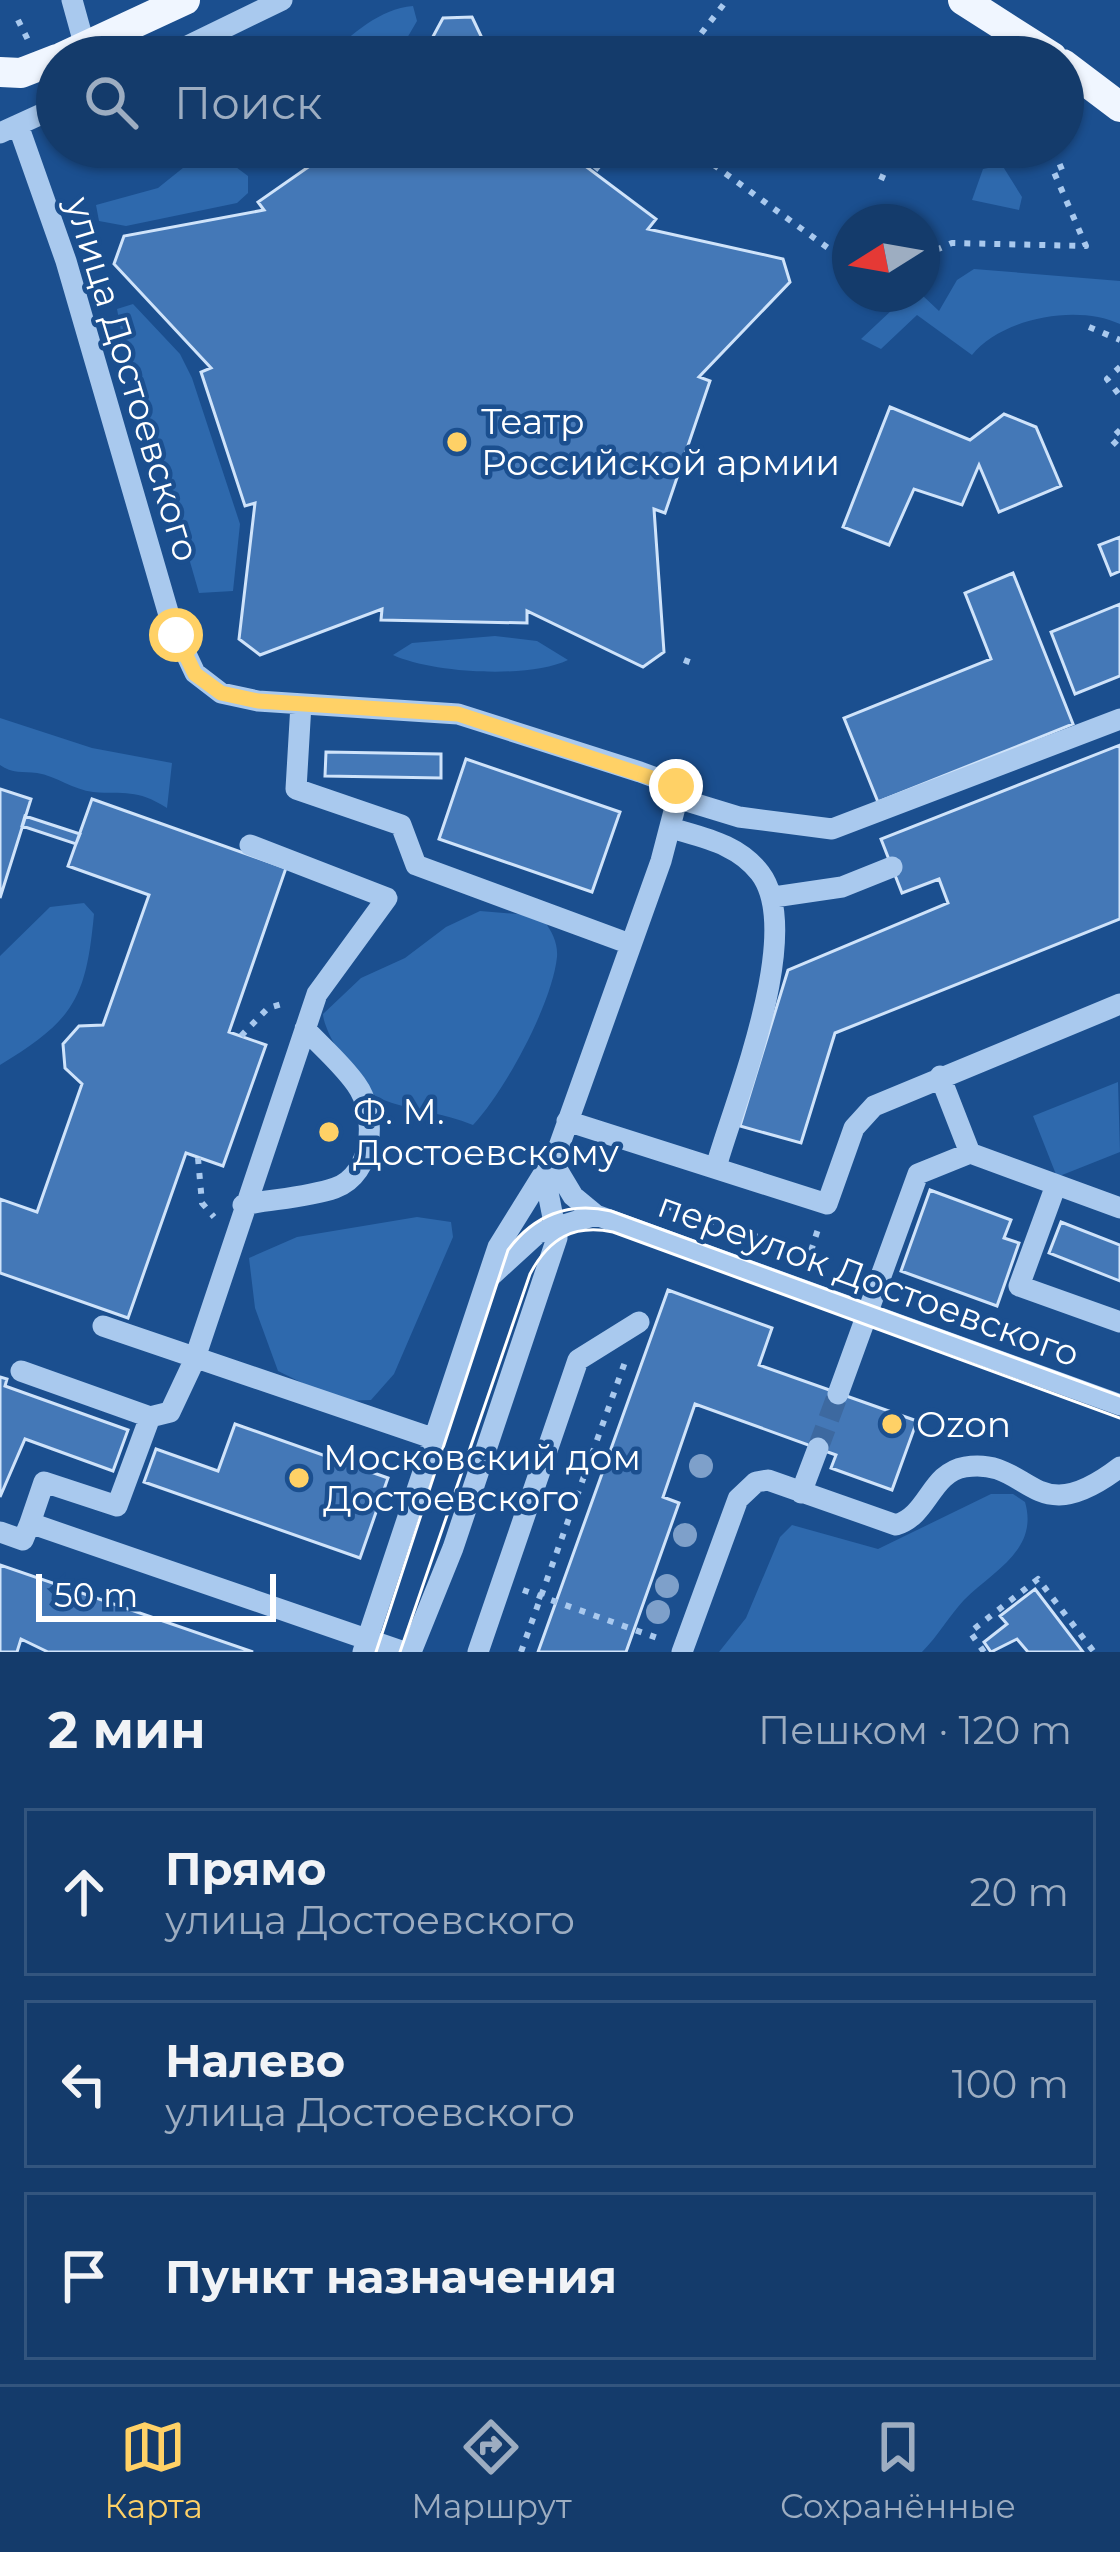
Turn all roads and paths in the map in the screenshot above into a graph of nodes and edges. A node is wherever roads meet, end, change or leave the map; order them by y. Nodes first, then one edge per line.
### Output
1 (72, 0) edge
2 (184, 0) edge
3 (282, 0) edge
4 (727, 0) edge
5 (963, 0) edge
6 (18, 20) dead end
7 (69, 36) edge
8 (107, 36) edge
9 (208, 36) edge
10 (699, 36) edge
11 (1019, 36) edge
12 (28, 40) dead end
13 (36, 67) edge
14 (0, 72) edge
15 (1084, 80) edge
16 (1120, 107) edge
17 (36, 115) edge
18 (6, 126) edge
19 (718, 168) edge
20 (886, 168) edge
21 (1058, 168) edge
22 (881, 180) dead end
23 (828, 248) dead end
24 (940, 248) edge
25 (1089, 327) dead end
26 (1120, 340) edge
27 (1120, 367) edge
28 (1120, 396) edge
29 (1120, 430) edge
30 (1120, 448) edge
31 (301, 704) junction
32 (1120, 719) edge
33 (675, 791) junction
34 (671, 828) junction
35 (250, 845) dead end
36 (416, 865) junction
37 (892, 867) dead end
38 (774, 897) junction
39 (387, 898) junction
40 (630, 944) junction
41 (317, 994) junction
42 (1118, 1008) edge
43 (305, 1029) junction
44 (242, 1036) dead end
45 (940, 1076) junction
46 (567, 1121) junction
47 (970, 1153) junction
48 (198, 1158) dead end
49 (548, 1166) junction
50 (716, 1168) junction
51 (1056, 1185) junction
52 (243, 1205) junction
53 (666, 1206) dead end
54 (1120, 1208) edge
55 (596, 1215) junction
56 (557, 1223) junction
57 (231, 1238) junction
58 (797, 1250) dead end
59 (488, 1279) junction
60 (868, 1314) junction
61 (640, 1322) joint
62 (1120, 1322) edge
63 (103, 1326) dead end
64 (194, 1361) junction
65 (21, 1371) dead end
66 (838, 1394) tunnel mouth
67 (1120, 1405) edge
68 (150, 1417) junction
69 (435, 1439) junction
70 (818, 1448) tunnel mouth
71 (1120, 1467) edge
72 (801, 1492) junction
73 (30, 1523) junction
74 (0, 1532) edge
75 (556, 1602) dead end
76 (634, 1630) dead end
77 (365, 1646) edge
78 (407, 1652) edge
79 (478, 1652) edge
80 (521, 1652) edge
81 (682, 1652) edge
82 (984, 1652) edge
83 (1094, 1652) edge

1 - 7 street
2 - 8 main road
3 - 9 street
4 - 10 path
5 - 11 main road
6 - 12 path
13 - 14 main road
15 - 16 main road
17 - 18 street
18 - 31 street, улица Достоевского
19 - 23 path
20 - 22 path
21 - 24 path
25 - 26 path
27 - 28 path
29 - 30 path
31 - 33 street, улица Достоевского
31 - 36 street
32 - 33 street, улица Достоевского
33 - 34 street
34 - 38 street
34 - 40 street
35 - 39 street
36 - 39 street
36 - 40 street
37 - 38 street
38 - 50 street
39 - 41 street
40 - 46 street
41 - 43 street
41 - 44 path
42 - 45 street
43 - 52 street
43 - 52 street
45 - 47 street
45 - 50 street
46 - 49 street
46 - 50 street
47 - 51 street
47 - 60 street
48 - 57 path
49 - 55 street, переулок Достоевского
49 - 56 street
49 - 59 street
51 - 54 street
51 - 62 street
52 - 57 street
53 - 58 path
55 - 56 street
55 - 60 street, переулок Достоевского
56 - 59 street
56 - 78 street
57 - 64 street
59 - 69 street
60 - 66 street
60 - 67 street, переулок Достоевского
61 - 79 street
61 - 80 path
63 - 64 street
64 - 68 street
64 - 69 street
65 - 68 street
68 - 73 street
69 - 77 street
70 - 72 street
71 - 72 street
72 - 81 street
73 - 74 street
73 - 77 street
75 - 76 path
77 - 78 street
82 - 83 path

